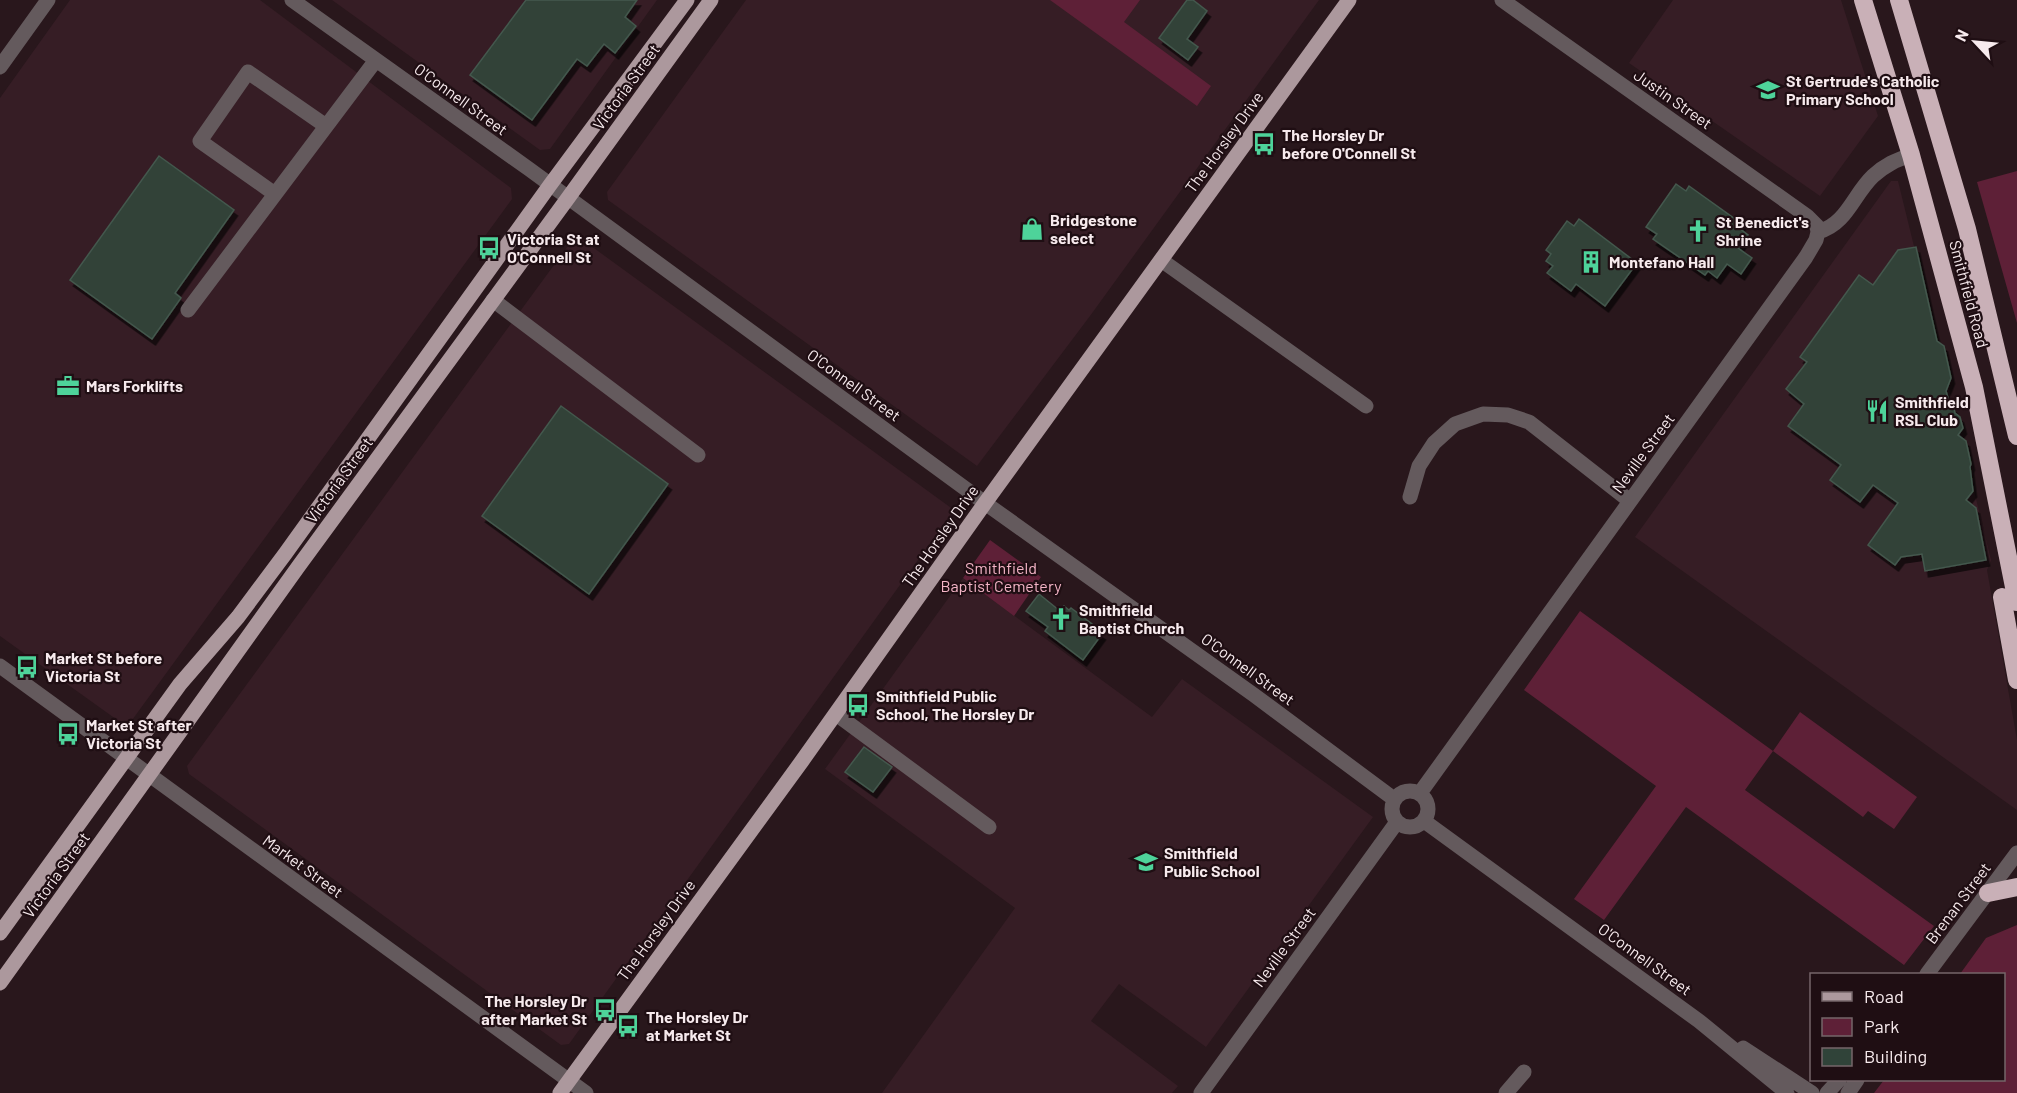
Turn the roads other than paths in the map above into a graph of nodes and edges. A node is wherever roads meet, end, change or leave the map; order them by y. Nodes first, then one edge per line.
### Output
1 (48, 0) edge
2 (292, 0) edge
3 (687, 0) edge
4 (711, 0) edge
5 (1349, 0) edge
6 (1502, 0) edge
7 (1863, 0) edge
8 (1899, 0) edge
9 (376, 60) junction
10 (0, 67) edge
11 (326, 126) junction
12 (1911, 155) junction
13 (550, 185) junction
14 (275, 194) junction
15 (568, 198) junction
16 (1818, 232) junction
17 (1161, 260) junction
18 (493, 300) junction
19 (188, 310) dead end
20 (1366, 406) dead end
21 (2017, 436) edge
22 (698, 454) dead end
23 (1410, 497) dead end
24 (1630, 501) junction
25 (985, 503) junction
26 (2010, 600) edge
27 (0, 666) edge
28 (2017, 680) edge
29 (836, 714) junction
30 (127, 758) junction
31 (150, 776) junction
32 (1420, 793) junction
33 (1394, 800) junction
34 (1424, 821) junction
35 (1397, 822) junction
36 (989, 827) dead end
37 (2017, 853) edge
38 (2017, 887) edge
39 (1988, 893) junction
40 (0, 933) edge
41 (1928, 973) edge
42 (0, 983) edge
43 (1700, 1021) junction
44 (1524, 1072) dead end
45 (1838, 1081) edge
46 (564, 1087) edge
47 (586, 1093) edge
48 (1201, 1093) edge
49 (1506, 1093) edge
50 (1787, 1093) edge
51 (1812, 1093) edge
52 (1827, 1093) edge

1 - 10 street
2 - 9 street, O'Connell Street
3 - 13 main road, Victoria Street
4 - 15 main road, Victoria Street
5 - 17 main road, The Horsley Drive
6 - 16 street, Justin Street
7 - 12 highway, Smithfield Road
8 - 21 highway, Smithfield Road
9 - 11 street
9 - 13 street, O'Connell Street
11 - 14 street
11 - 14 street
12 - 16 street
12 - 26 highway, Smithfield Road
13 - 15 street, O'Connell Street
13 - 30 main road, Victoria Street
14 - 19 street
15 - 18 main road, Victoria Street
15 - 25 street, O'Connell Street
16 - 24 street, Neville Street
17 - 20 street
17 - 25 main road, The Horsley Drive
18 - 22 street
18 - 31 main road, Victoria Street
23 - 24 street
24 - 32 street, Neville Street
25 - 29 main road, The Horsley Drive
25 - 33 street, O'Connell Street
26 - 28 highway, Smithfield Road
27 - 30 street, Market Street
29 - 36 street
29 - 46 main road, The Horsley Drive
30 - 31 street, Market Street
30 - 40 main road, Victoria Street
31 - 42 main road, Victoria Street
31 - 46 street, Market Street
32 - 33 street
32 - 34 street
33 - 35 street
34 - 35 street
34 - 43 street, O'Connell Street
35 - 48 street, Neville Street
37 - 39 street, Brenan Street
38 - 39 highway
39 - 41 street, Brenan Street
43 - 50 street, O'Connell Street
43 - 51 street, O'Connell Street
44 - 49 street
45 - 52 street
46 - 47 street, Market Street

